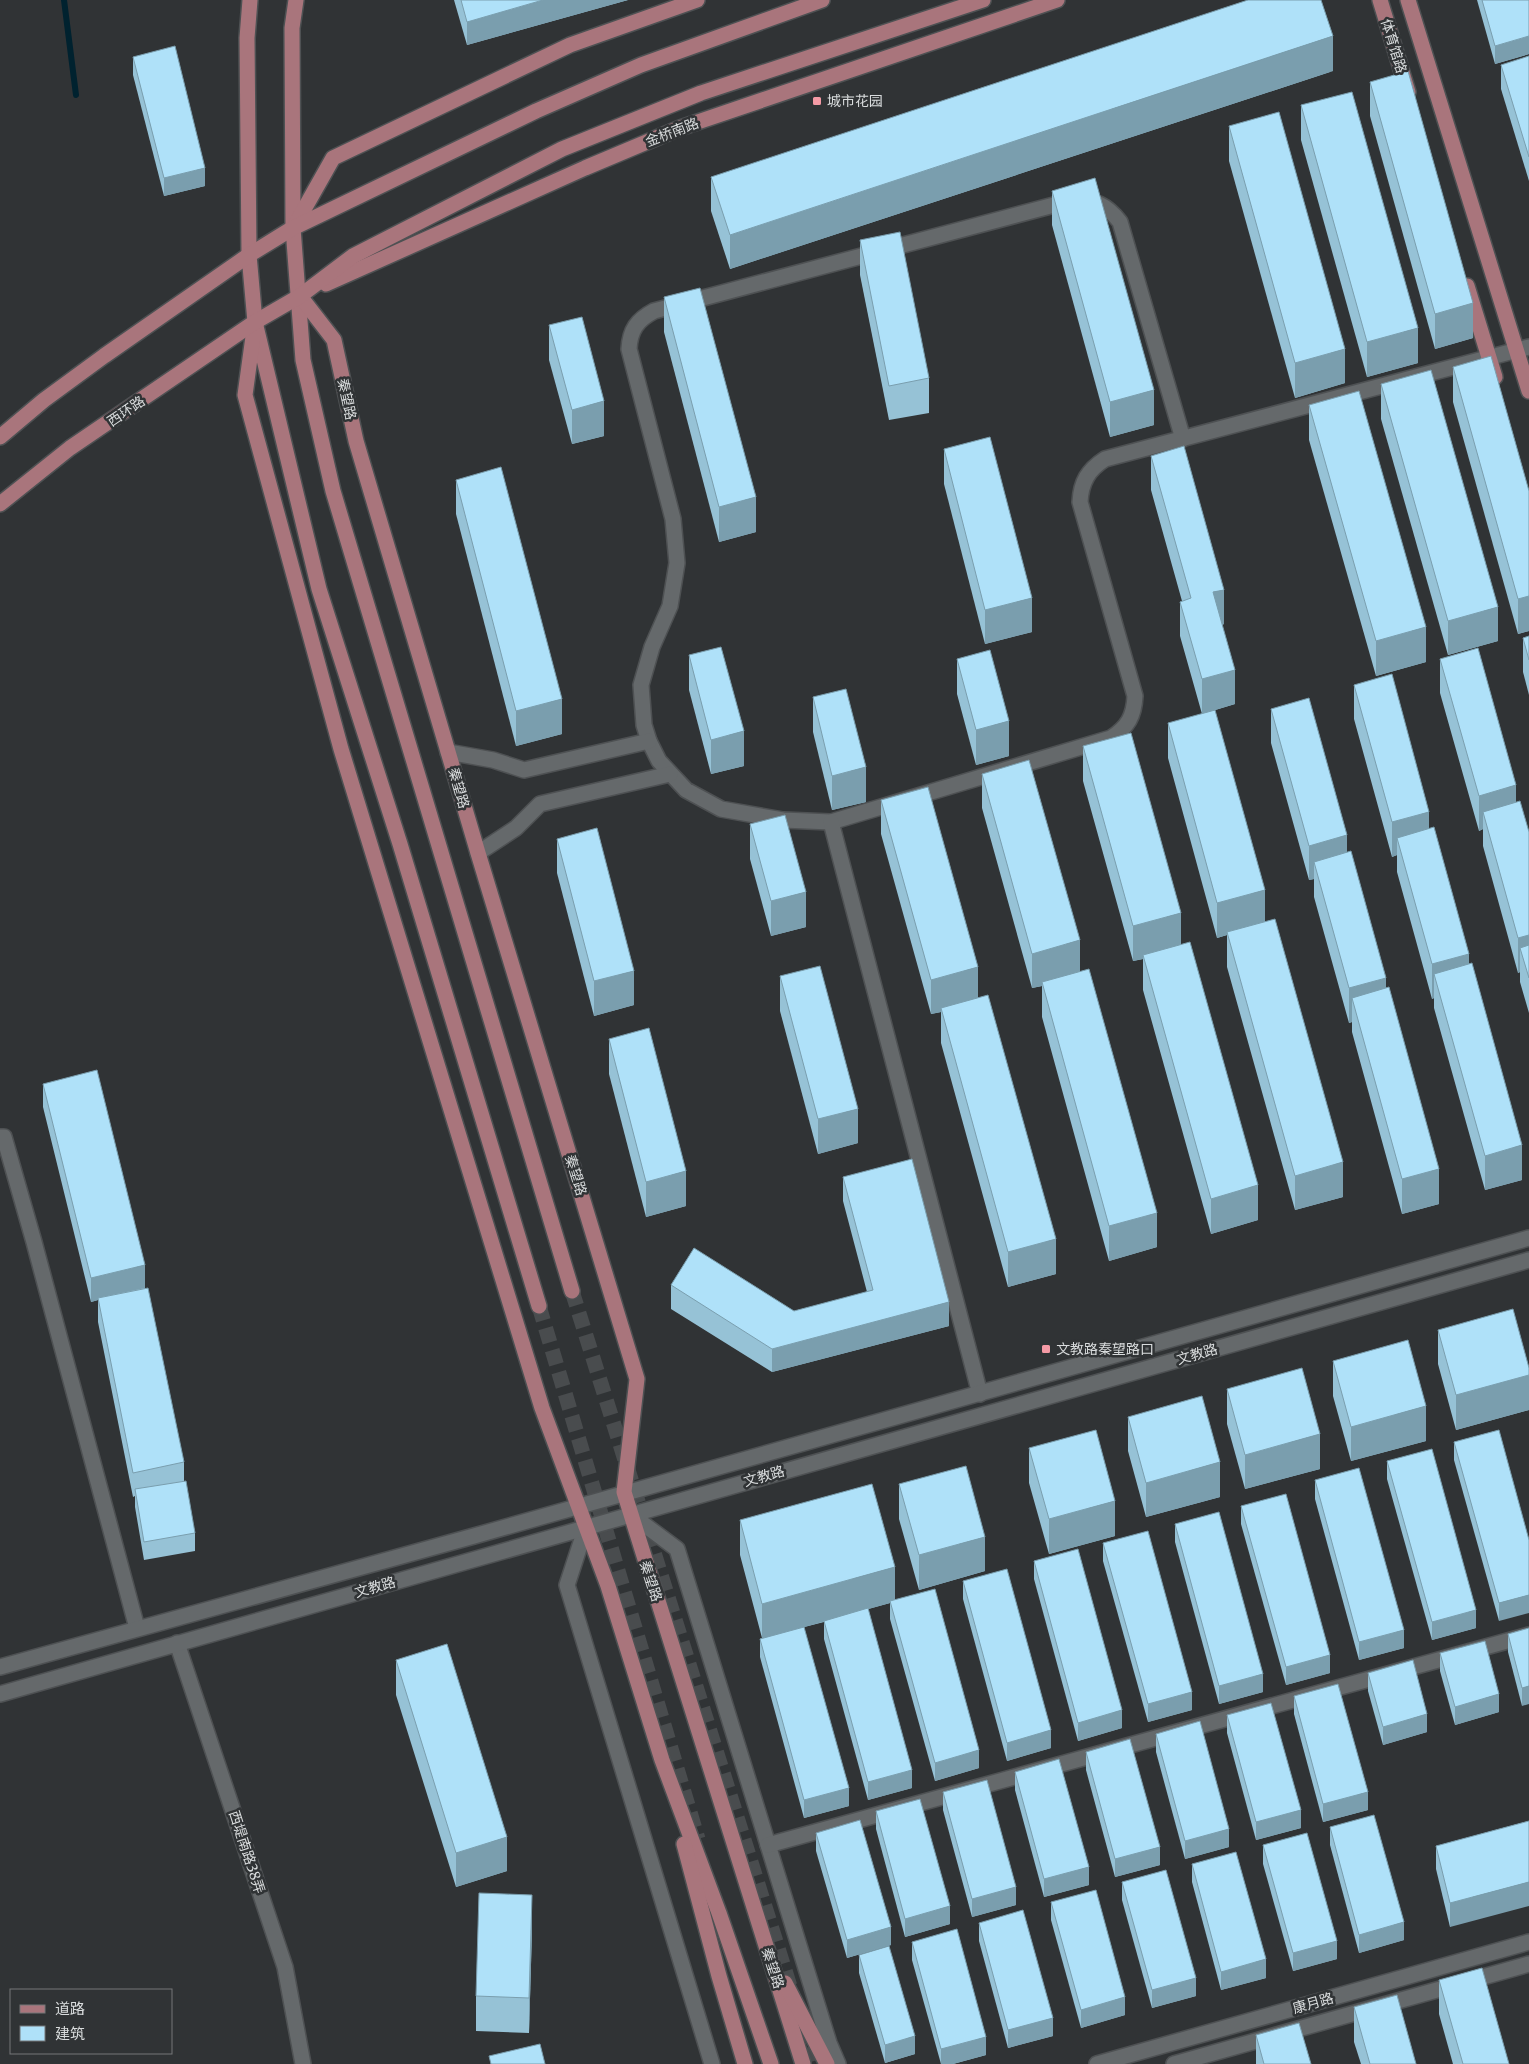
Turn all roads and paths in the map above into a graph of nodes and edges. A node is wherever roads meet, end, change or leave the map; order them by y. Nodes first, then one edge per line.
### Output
1 (250, 0) edge
2 (296, 0) edge
3 (697, 0) edge
4 (822, 0) edge
5 (983, 0) edge
6 (1057, 0) edge
7 (1380, 0) edge
8 (1408, 0) edge
9 (1412, 104) edge
10 (293, 228) junction
11 (249, 255) junction
12 (1463, 273) edge
13 (300, 296) junction
14 (255, 322) junction
15 (1523, 349) edge
16 (1489, 358) junction
17 (1529, 391) edge
18 (1500, 394) edge
19 (0, 437) edge
20 (1183, 439) junction
21 (0, 504) edge
22 (648, 741) junction
23 (448, 752) junction
24 (670, 774) junction
25 (831, 822) junction
26 (478, 853) junction
27 (0, 1137) edge
28 (1529, 1238) edge
29 (1529, 1260) edge
30 (572, 1291) tunnel mouth
31 (539, 1306) tunnel mouth
32 (980, 1394) junction
33 (624, 1492) junction
34 (578, 1506) junction
35 (630, 1514) junction
36 (586, 1527) junction
37 (137, 1628) junction
38 (1529, 1635) edge
39 (177, 1643) junction
40 (0, 1666) edge
41 (0, 1694) edge
42 (662, 1760) junction
43 (768, 1844) junction
44 (1529, 1942) edge
45 (766, 1947) junction
46 (1529, 1964) edge
47 (304, 2064) edge
48 (712, 2064) edge
49 (745, 2064) edge
50 (771, 2064) edge
51 (803, 2064) edge
52 (827, 2064) edge
53 (838, 2064) edge
54 (1097, 2064) edge
55 (1174, 2064) edge

1 - 11 main road
2 - 10 main road
3 - 10 main road
4 - 10 main road
5 - 13 main road, 金桥南路
6 - 13 main road, 金桥南路
7 - 9 main road, 体育馆路
8 - 15 main road, 体育馆路
10 - 11 main road
10 - 13 main road
11 - 14 main road
11 - 19 main road
12 - 16 main road
13 - 14 main road, 金桥南路
13 - 23 main road, 秦望路
13 - 30 main road
14 - 21 main road, 西环路
14 - 31 main road
14 - 34 main road
15 - 16 street
15 - 17 main road, 体育馆路
16 - 18 main road
16 - 20 street
20 - 22 street
20 - 25 street
22 - 23 street
22 - 24 street
23 - 26 main road, 秦望路
24 - 25 street
24 - 26 street
25 - 32 street
26 - 33 main road, 秦望路
27 - 37 street
28 - 32 street, 文教路
29 - 35 street, 文教路
32 - 33 street, 文教路
33 - 34 street, 文教路
33 - 35 main road, 秦望路
34 - 36 main road
34 - 37 street, 文教路
35 - 36 street, 文教路
35 - 43 street
35 - 45 main road, 秦望路
36 - 39 street, 文教路
36 - 42 main road
36 - 48 street
37 - 40 street, 文教路
38 - 43 street
39 - 41 street, 文教路
39 - 47 street, 西堤南路38弄
42 - 49 main road
42 - 50 main road
43 - 53 street
44 - 54 street, 康月路
45 - 51 main road, 秦望路
45 - 52 main road
46 - 55 street, 康月路

